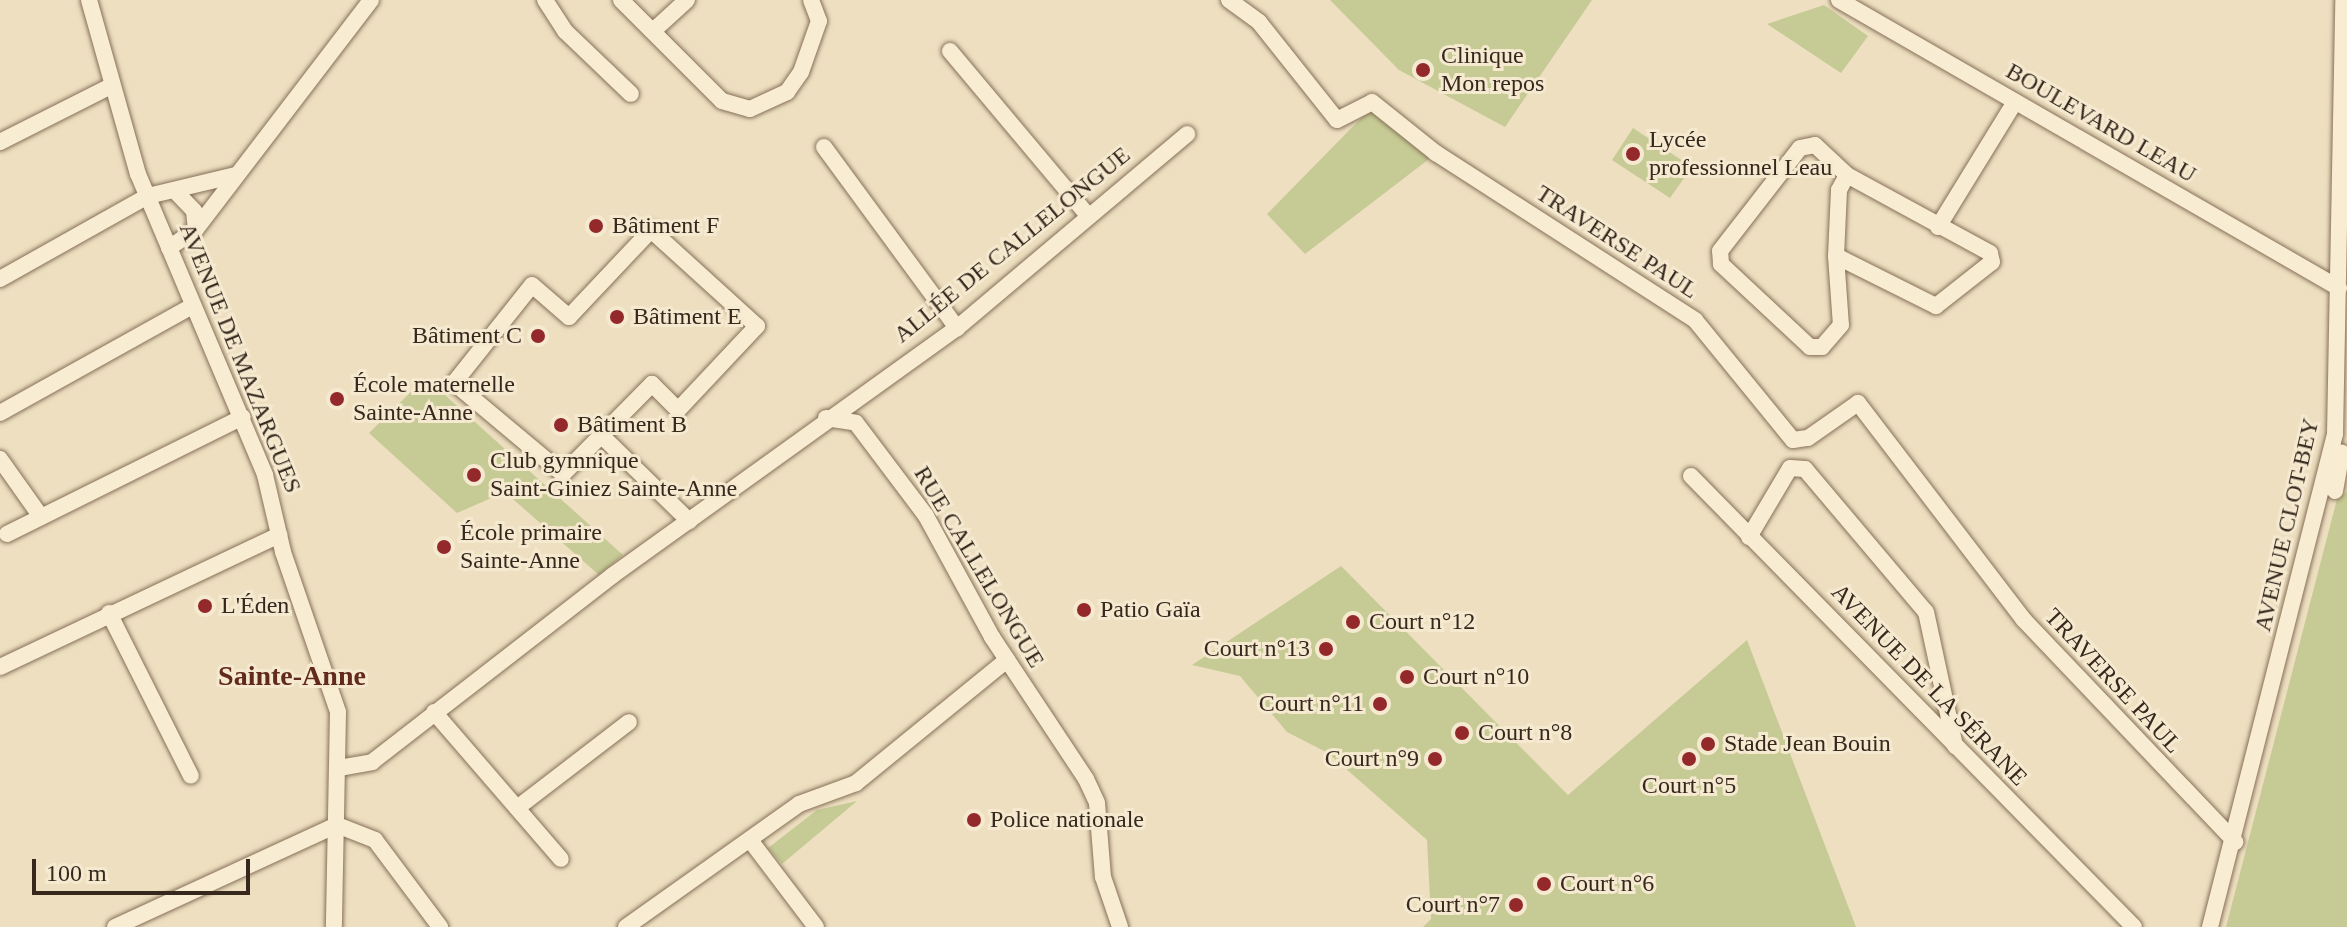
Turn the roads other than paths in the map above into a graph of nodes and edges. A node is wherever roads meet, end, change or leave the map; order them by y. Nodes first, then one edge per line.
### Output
1 (89, 0) edge
2 (371, 0) edge
3 (545, 0) edge
4 (621, 0) edge
5 (687, 0) edge
6 (811, 0) edge
7 (1229, 0) edge
8 (1839, 0) edge
9 (2335, 0) edge
10 (2343, 0) edge
11 (2342, 27) junction
12 (653, 31) junction
13 (950, 51) dead end
14 (111, 86) junction
15 (631, 94) dead end
16 (2015, 102) junction
17 (1187, 134) dead end
18 (0, 142) edge
19 (824, 147) dead end
20 (236, 175) junction
21 (1847, 175) junction
22 (175, 191) junction
23 (148, 196) junction
24 (1087, 214) junction
25 (1938, 227) junction
26 (196, 229) junction
27 (169, 248) junction
28 (1836, 256) junction
29 (0, 279) edge
30 (2339, 288) junction
31 (192, 306) junction
32 (957, 328) junction
33 (0, 413) edge
34 (243, 417) junction
35 (826, 418) junction
36 (2347, 422) edge
37 (602, 436) junction
38 (0, 459) edge
39 (1691, 476) dead end
40 (2347, 483) edge
41 (41, 517) junction
42 (689, 521) junction
43 (7, 534) dead end
44 (279, 535) junction
45 (1749, 537) junction
46 (109, 613) junction
47 (1007, 660) junction
48 (0, 667) edge
49 (434, 712) junction
50 (629, 722) dead end
51 (1955, 746) junction
52 (339, 768) junction
53 (191, 776) dead end
54 (517, 808) junction
55 (337, 825) junction
56 (750, 840) junction
57 (2235, 842) junction
58 (561, 859) dead end
59 (115, 927) edge
60 (334, 927) edge
61 (440, 927) edge
62 (626, 927) edge
63 (816, 927) edge
64 (1120, 927) edge
65 (2134, 927) edge
66 (2210, 927) edge

1 - 14 street, AVENUE DE MAZARGUES
2 - 20 street
3 - 15 street
4 - 12 street
5 - 12 street
6 - 12 street
7 - 57 street, TRAVERSE PAUL
8 - 16 street, BOULEVARD LEAU
9 - 11 street, AVENUE CLOT-BEY
10 - 11 street, AVENUE CLOT-BEY
11 - 30 street, AVENUE CLOT-BEY
13 - 24 street
14 - 18 street
14 - 23 street, AVENUE DE MAZARGUES
16 - 25 street
16 - 30 street, BOULEVARD LEAU
17 - 24 street, ALLÉE DE CALLELONGUE
19 - 32 street
20 - 22 street
20 - 26 street
21 - 25 street
21 - 28 street
21 - 28 street
22 - 23 street
22 - 26 street
23 - 27 street, AVENUE DE MAZARGUES
23 - 29 street
24 - 32 street, ALLÉE DE CALLELONGUE
25 - 28 street
26 - 27 street
27 - 31 street, AVENUE DE MAZARGUES
30 - 57 street, AVENUE CLOT-BEY
31 - 33 street
31 - 34 street, AVENUE DE MAZARGUES
32 - 35 street, ALLÉE DE CALLELONGUE
34 - 41 street
34 - 44 street, AVENUE DE MAZARGUES
35 - 42 street
35 - 47 street, RUE CALLELONGUE
36 - 40 street
37 - 37 street
37 - 42 street
38 - 41 street
39 - 45 street, AVENUE DE LA SÉRANE
41 - 43 street
42 - 49 street
44 - 46 street
44 - 52 street, AVENUE DE MAZARGUES
45 - 51 street, AVENUE DE LA SÉRANE
45 - 51 street
46 - 48 street
46 - 53 street
47 - 56 street
47 - 64 street, RUE CALLELONGUE
49 - 52 street
49 - 54 street
50 - 54 street
51 - 65 street, AVENUE DE LA SÉRANE
52 - 55 street, AVENUE DE MAZARGUES
54 - 58 street
55 - 59 street
55 - 60 street, AVENUE DE MAZARGUES
55 - 61 street
56 - 62 street
56 - 63 street
57 - 66 street, AVENUE CLOT-BEY

